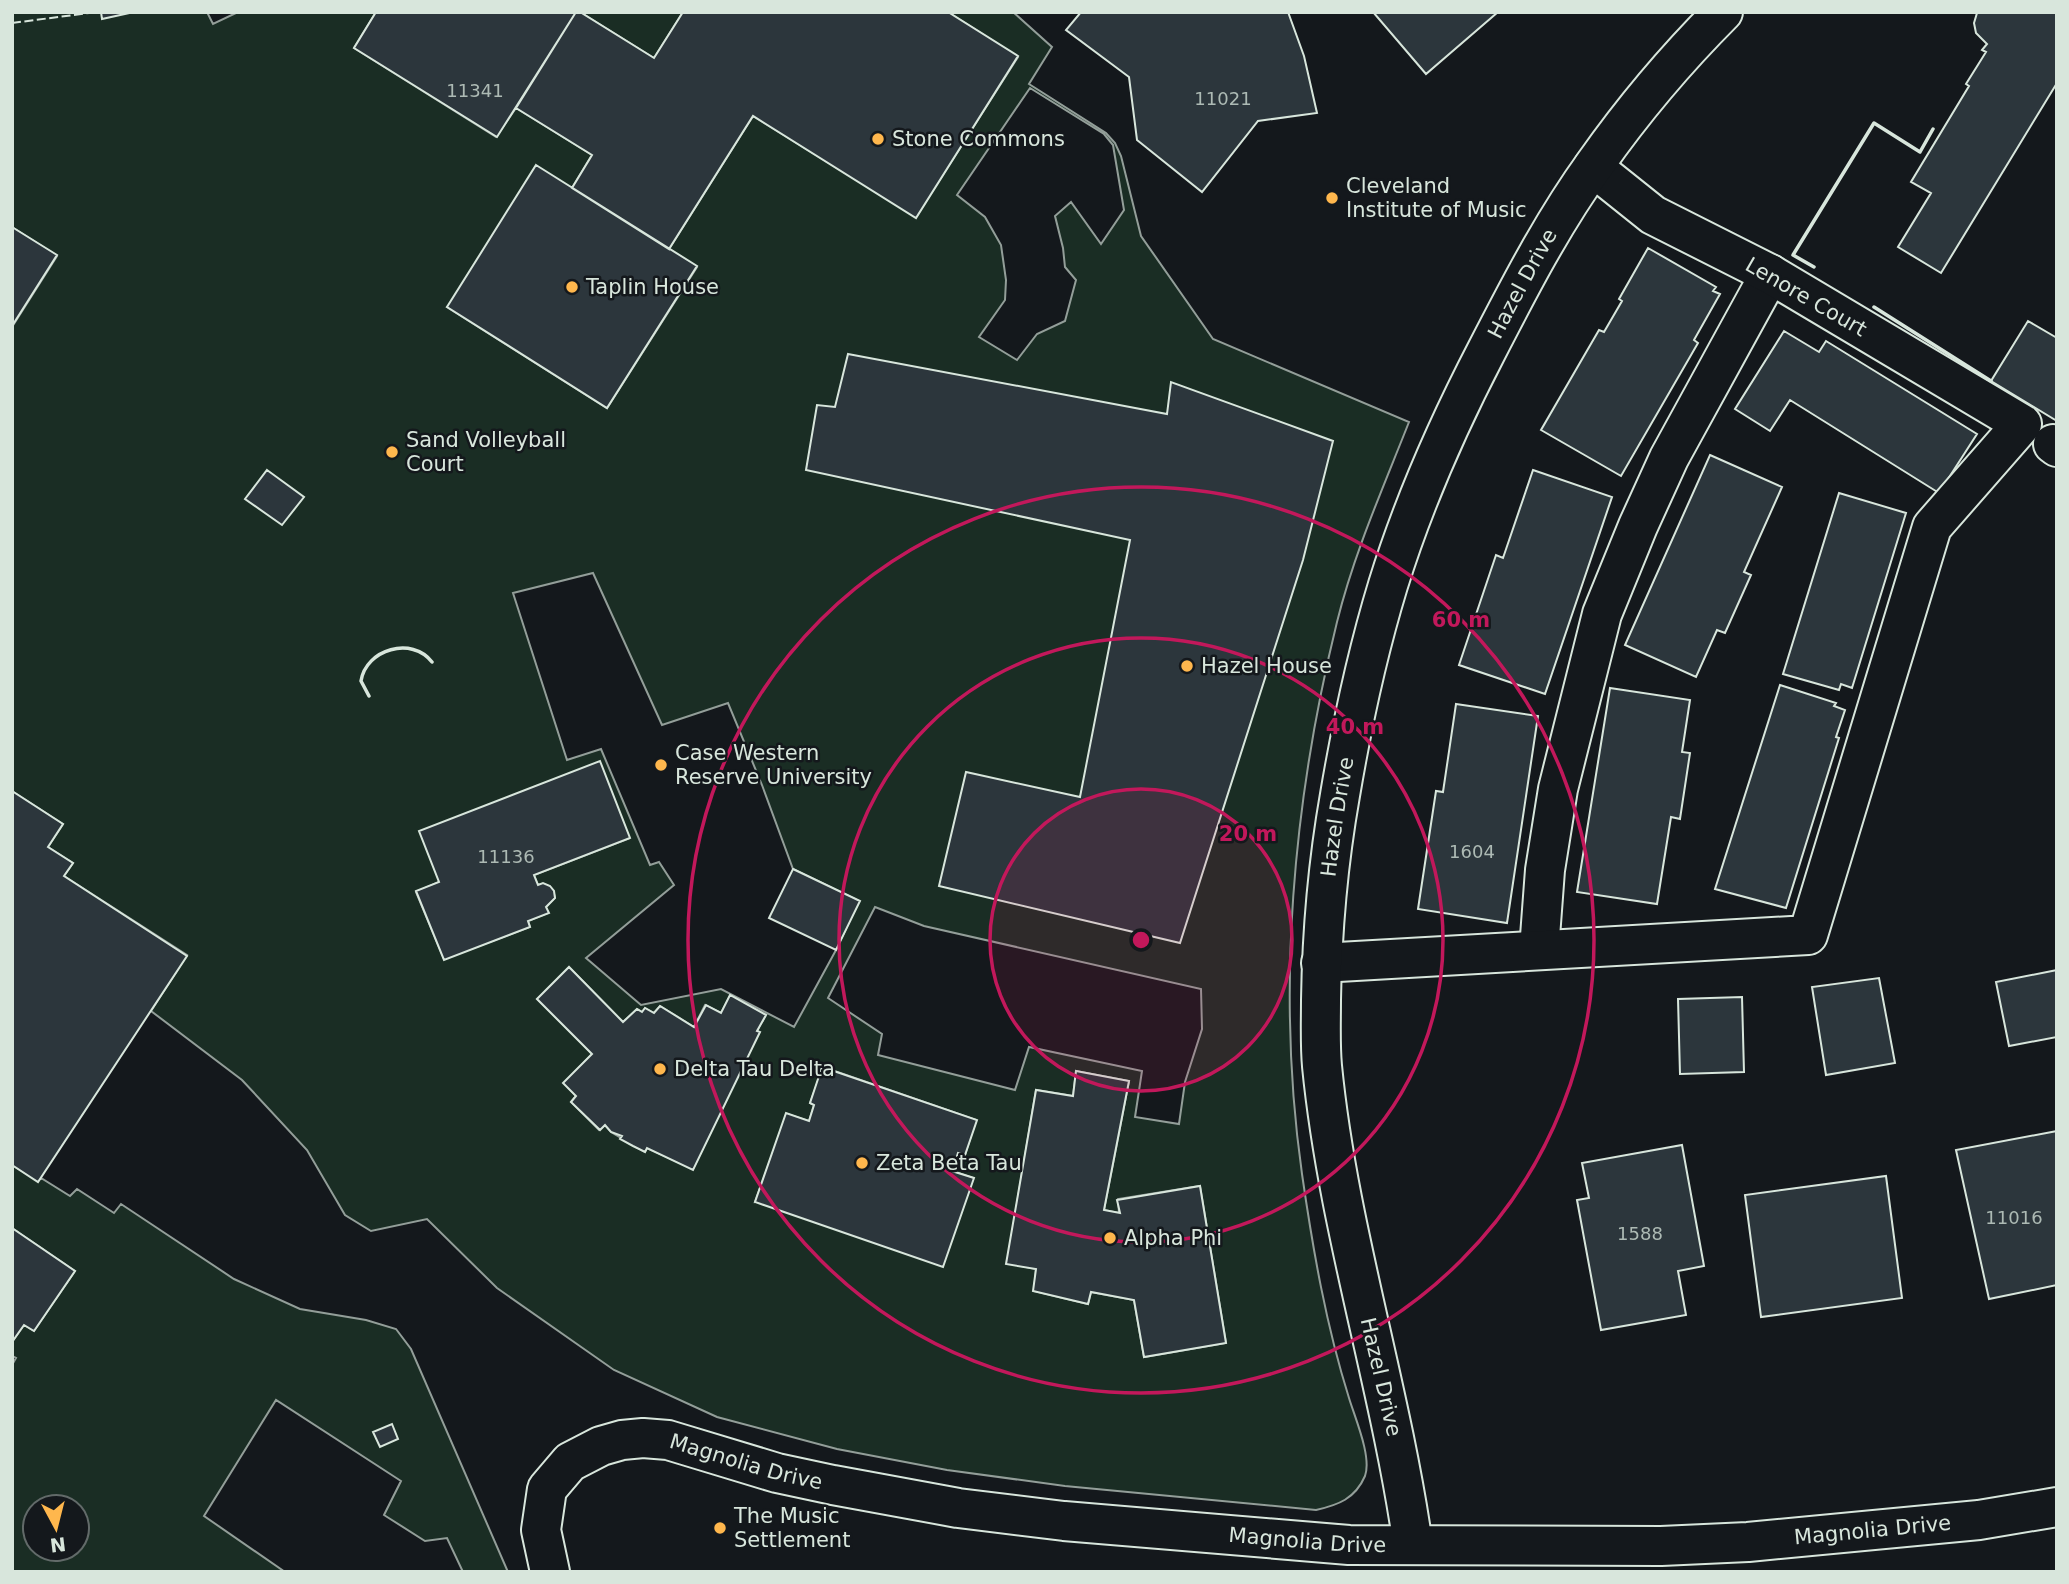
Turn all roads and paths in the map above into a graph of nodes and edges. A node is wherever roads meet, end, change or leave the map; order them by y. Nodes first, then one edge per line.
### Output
1 (1723, 12) edge
2 (1593, 167) junction
3 (1770, 274) junction
4 (1539, 950) junction
5 (1321, 962) junction
6 (2057, 1507) edge
7 (1413, 1545) junction
8 (550, 1572) edge

1 - 2 street, Hazel Drive
2 - 3 street, Lenore Court
2 - 5 street, Hazel Drive
3 - 4 street
3 - 4 street, Lenore Court
4 - 5 street
5 - 7 street, Hazel Drive
6 - 7 street, Magnolia Drive
7 - 8 street, Magnolia Drive

